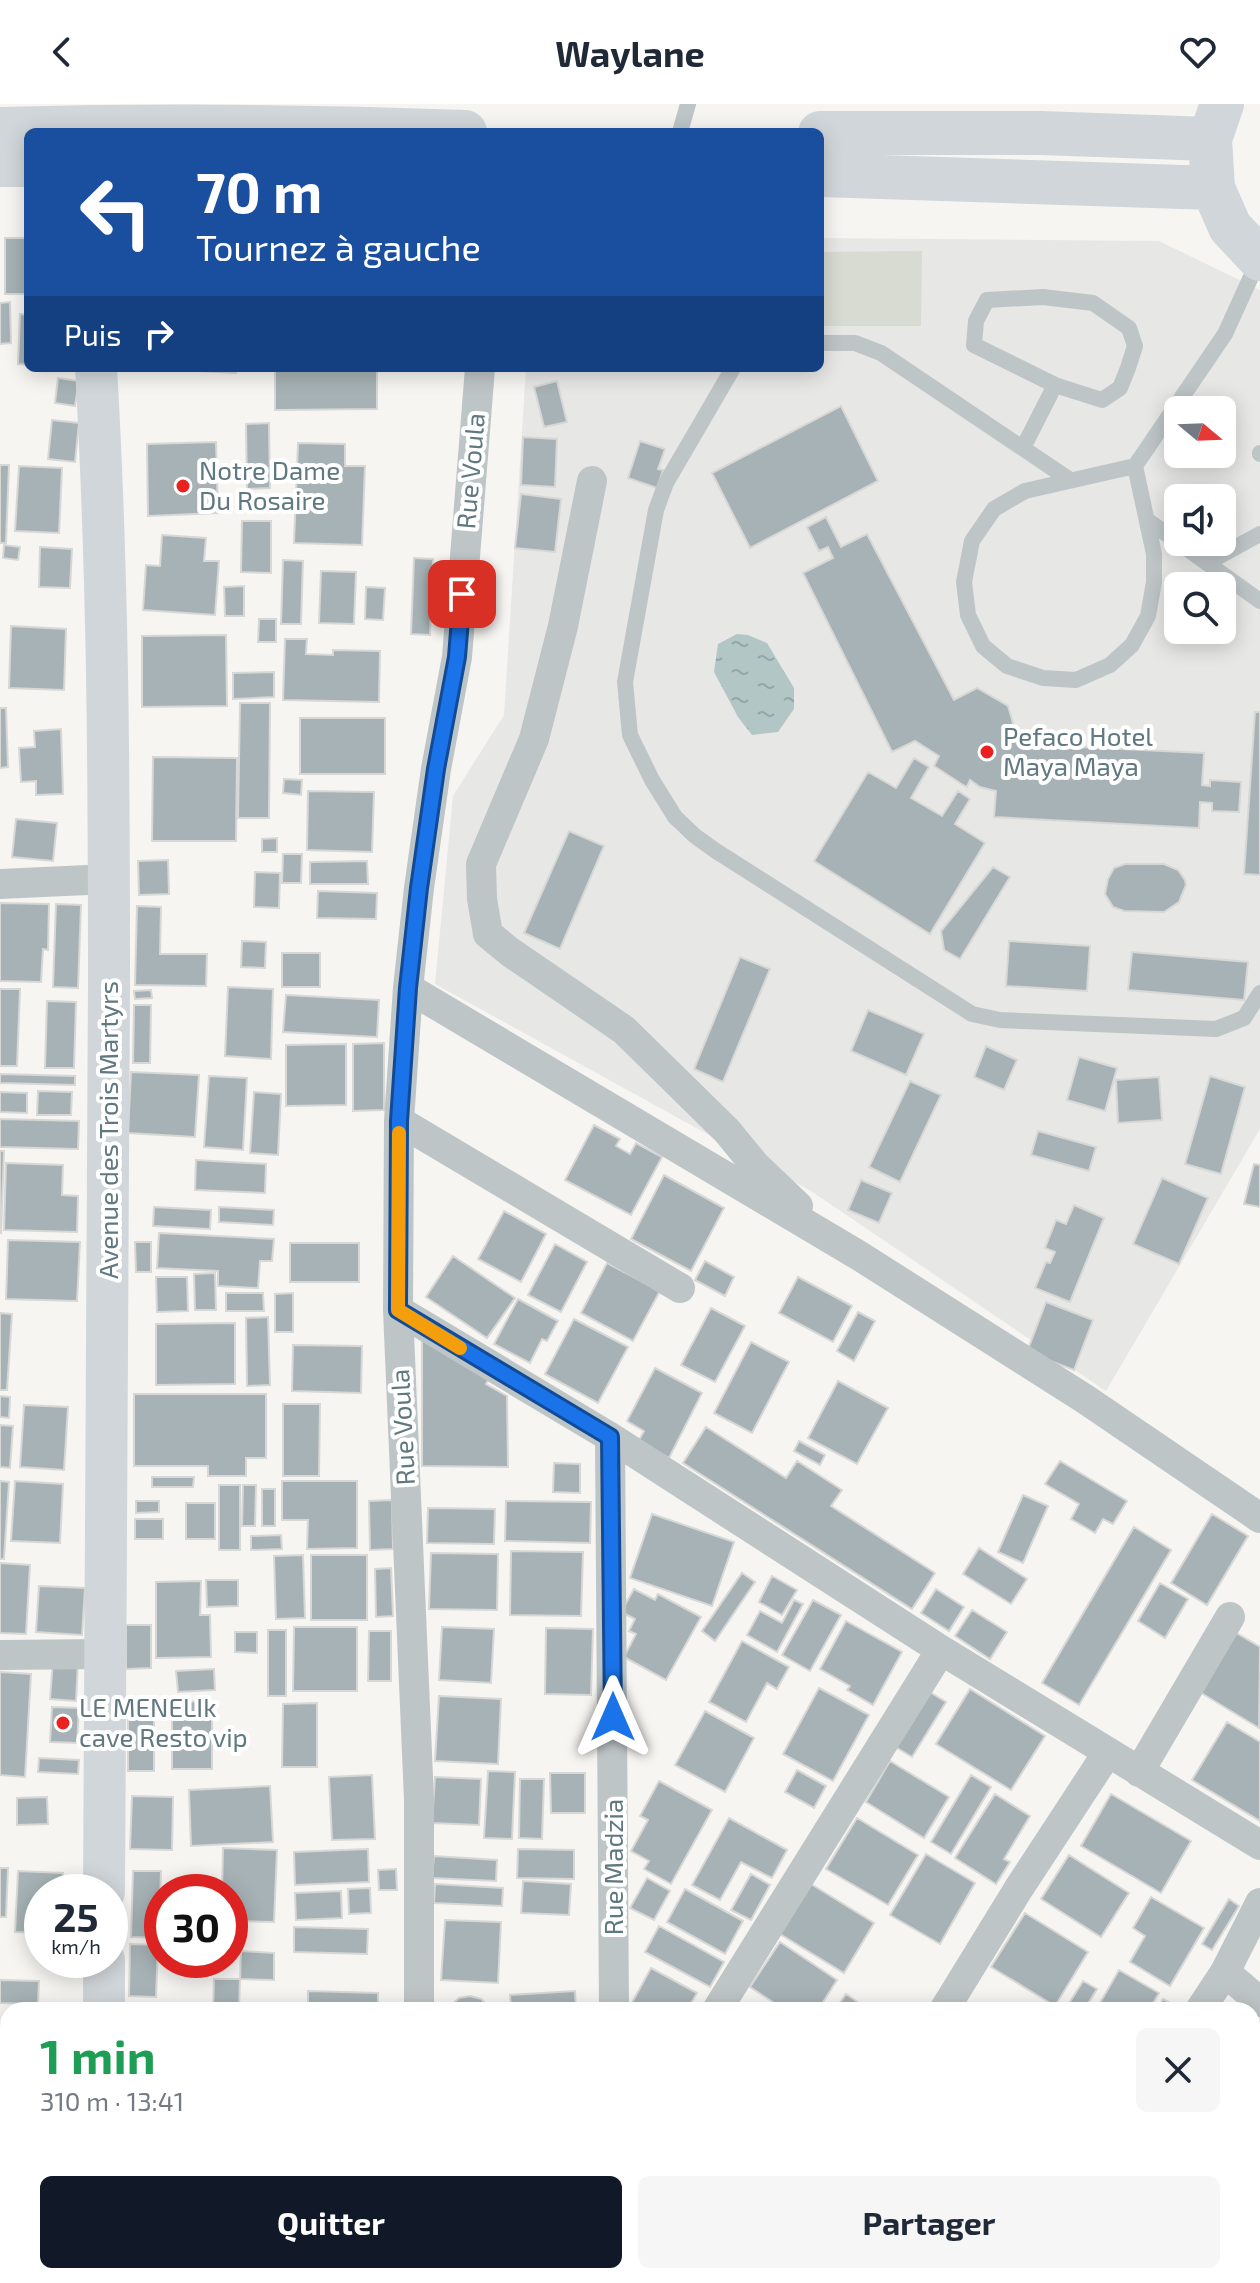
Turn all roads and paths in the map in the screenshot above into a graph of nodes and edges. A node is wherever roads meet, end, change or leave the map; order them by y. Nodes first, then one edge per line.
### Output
1 (688, 104) edge
2 (1216, 122) edge
3 (204, 128) edge
4 (374, 128) edge
5 (681, 128) edge
6 (824, 133) edge
7 (824, 175) edge
8 (1213, 188) junction
9 (1259, 259) edge
10 (824, 343) edge
11 (96, 372) edge
12 (480, 372) edge
13 (731, 372) edge
14 (1055, 385) junction
15 (1023, 448) junction
16 (1135, 466) junction
17 (1070, 480) junction
18 (592, 481) dead end
19 (1147, 520) junction
20 (1260, 534) edge
21 (1207, 563) junction
22 (1260, 601) edge
23 (109, 879) junction
24 (0, 884) edge
25 (408, 988) junction
26 (1260, 993) edge
27 (399, 1121) junction
28 (828, 1237) junction
29 (680, 1288) dead end
30 (398, 1310) junction
31 (610, 1437) junction
32 (1260, 1518) edge
33 (1230, 1617) dead end
34 (941, 1650) junction
35 (106, 1654) junction
36 (0, 1655) edge
37 (1108, 1752) junction
38 (1139, 1772) junction
39 (1260, 1845) edge
40 (104, 1874) edge
41 (1260, 1903) edge
42 (1225, 1972) junction
43 (104, 1978) edge
44 (104, 2002) edge
45 (419, 2002) edge
46 (614, 2002) edge
47 (722, 2002) edge
48 (949, 2002) edge
49 (1205, 2002) edge
50 (1260, 2002) edge

1 - 5 lane
2 - 6 main road
2 - 8 main road
3 - 4 main road
7 - 8 main road
8 - 9 main road
9 - 16 lane
10 - 15 lane
11 - 23 main road, Avenue des Trois Martyrs
12 - 25 street, Rue Voula
13 - 26 lane
14 - 14 lane
14 - 15 lane
15 - 17 lane
16 - 17 lane
16 - 19 lane
17 - 19 lane
18 - 28 street
19 - 21 lane
20 - 21 lane
21 - 22 lane
23 - 24 street
23 - 35 main road, Avenue des Trois Martyrs
25 - 27 street, Rue Voula
25 - 28 street
27 - 29 street
27 - 30 street, Rue Voula
28 - 32 street
30 - 31 street
30 - 45 street, Rue Voula
31 - 34 street
31 - 46 street, Rue Madzia
33 - 38 street
34 - 37 street
34 - 47 street
35 - 36 street
35 - 40 main road, Avenue des Trois Martyrs
37 - 38 street
37 - 48 street
38 - 39 street
41 - 42 street
42 - 49 street
42 - 50 street
43 - 44 main road

